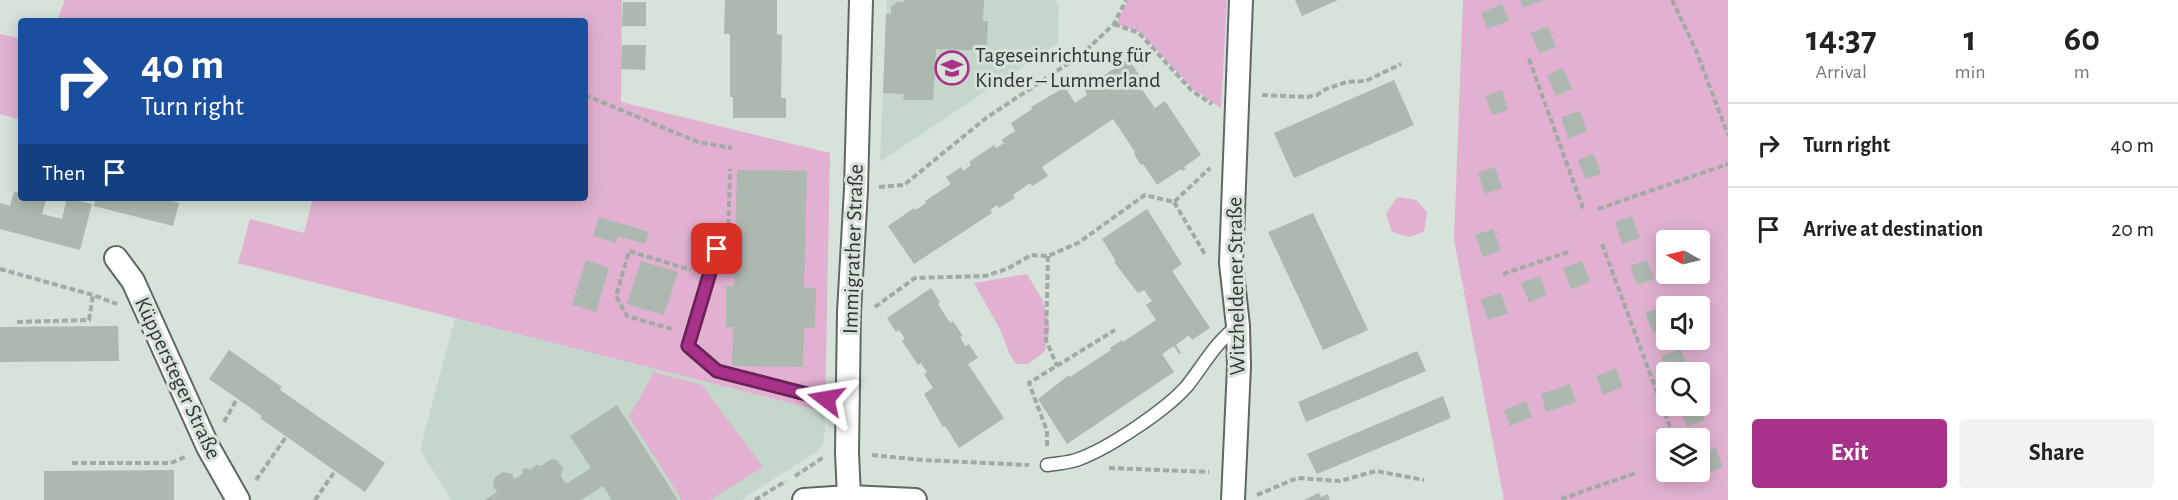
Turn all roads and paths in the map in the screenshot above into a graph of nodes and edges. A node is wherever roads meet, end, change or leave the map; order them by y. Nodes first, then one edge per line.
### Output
1 (861, 0) edge
2 (1126, 0) edge
3 (1241, 0) edge
4 (1672, 0) edge
5 (1114, 24) junction
6 (1529, 59) dead end
7 (1401, 64) dead end
8 (588, 96) edge
9 (1237, 103) junction
10 (1728, 135) edge
11 (732, 148) dead end
12 (1235, 160) junction
13 (1728, 164) edge
14 (730, 169) dead end
15 (856, 189) junction
16 (1174, 202) junction
17 (1598, 209) dead end
18 (1584, 211) dead end
19 (1602, 244) dead end
20 (717, 249) joint
21 (1571, 251) dead end
22 (1048, 256) junction
23 (116, 258) dead end
24 (1231, 263) junction
25 (0, 269) edge
26 (1503, 274) dead end
27 (709, 276) junction
28 (93, 295) junction
29 (143, 303) junction
30 (849, 312) junction
31 (18, 322) dead end
32 (1238, 326) junction
33 (1115, 330) dead end
34 (692, 334) junction
35 (1057, 366) junction
36 (849, 401) junction
37 (1670, 428) edge
38 (286, 437) dead end
39 (848, 452) junction
40 (184, 458) dead end
41 (72, 464) dead end
42 (1047, 465) junction
43 (1106, 468) dead end
44 (335, 471) dead end
45 (1234, 473) junction
46 (1636, 473) dead end
47 (1424, 480) dead end
48 (254, 482) dead end
49 (849, 497) junction
50 (1233, 498) edge
51 (815, 499) edge
52 (1561, 499) edge
53 (238, 500) edge
54 (315, 500) edge
55 (755, 500) edge
56 (915, 500) edge

1 - 15 street, Immigrather Straße
2 - 5 path
3 - 9 street, Witzheldener Straße
4 - 10 path
5 - 9 path
5 - 15 path
6 - 18 path
7 - 9 path
8 - 11 path
9 - 12 street, Witzheldener Straße
12 - 16 path
12 - 24 street, Witzheldener Straße
13 - 17 path
14 - 20 path
15 - 30 street, Immigrather Straße
16 - 22 path
16 - 24 path
19 - 37 path
20 - 27 lane
21 - 26 path
22 - 30 path
22 - 35 path
23 - 29 street, Küppersteger Straße
24 - 32 street, Witzheldener Straße
25 - 28 path
27 - 34 lane
27 - 34 path
28 - 29 path
28 - 31 path
29 - 53 street, Küppersteger Straße
30 - 36 street, Immigrather Straße
32 - 42 lane
32 - 45 street, Witzheldener Straße
33 - 35 path
34 - 36 lane
35 - 42 path
36 - 39 street, Immigrather Straße
38 - 48 path
39 - 42 path
39 - 49 street, Immigrather Straße
39 - 55 path
40 - 41 path
43 - 45 path
44 - 54 path
45 - 50 street, Witzheldener Straße
46 - 52 path
47 - 50 path
49 - 51 street
49 - 56 street

